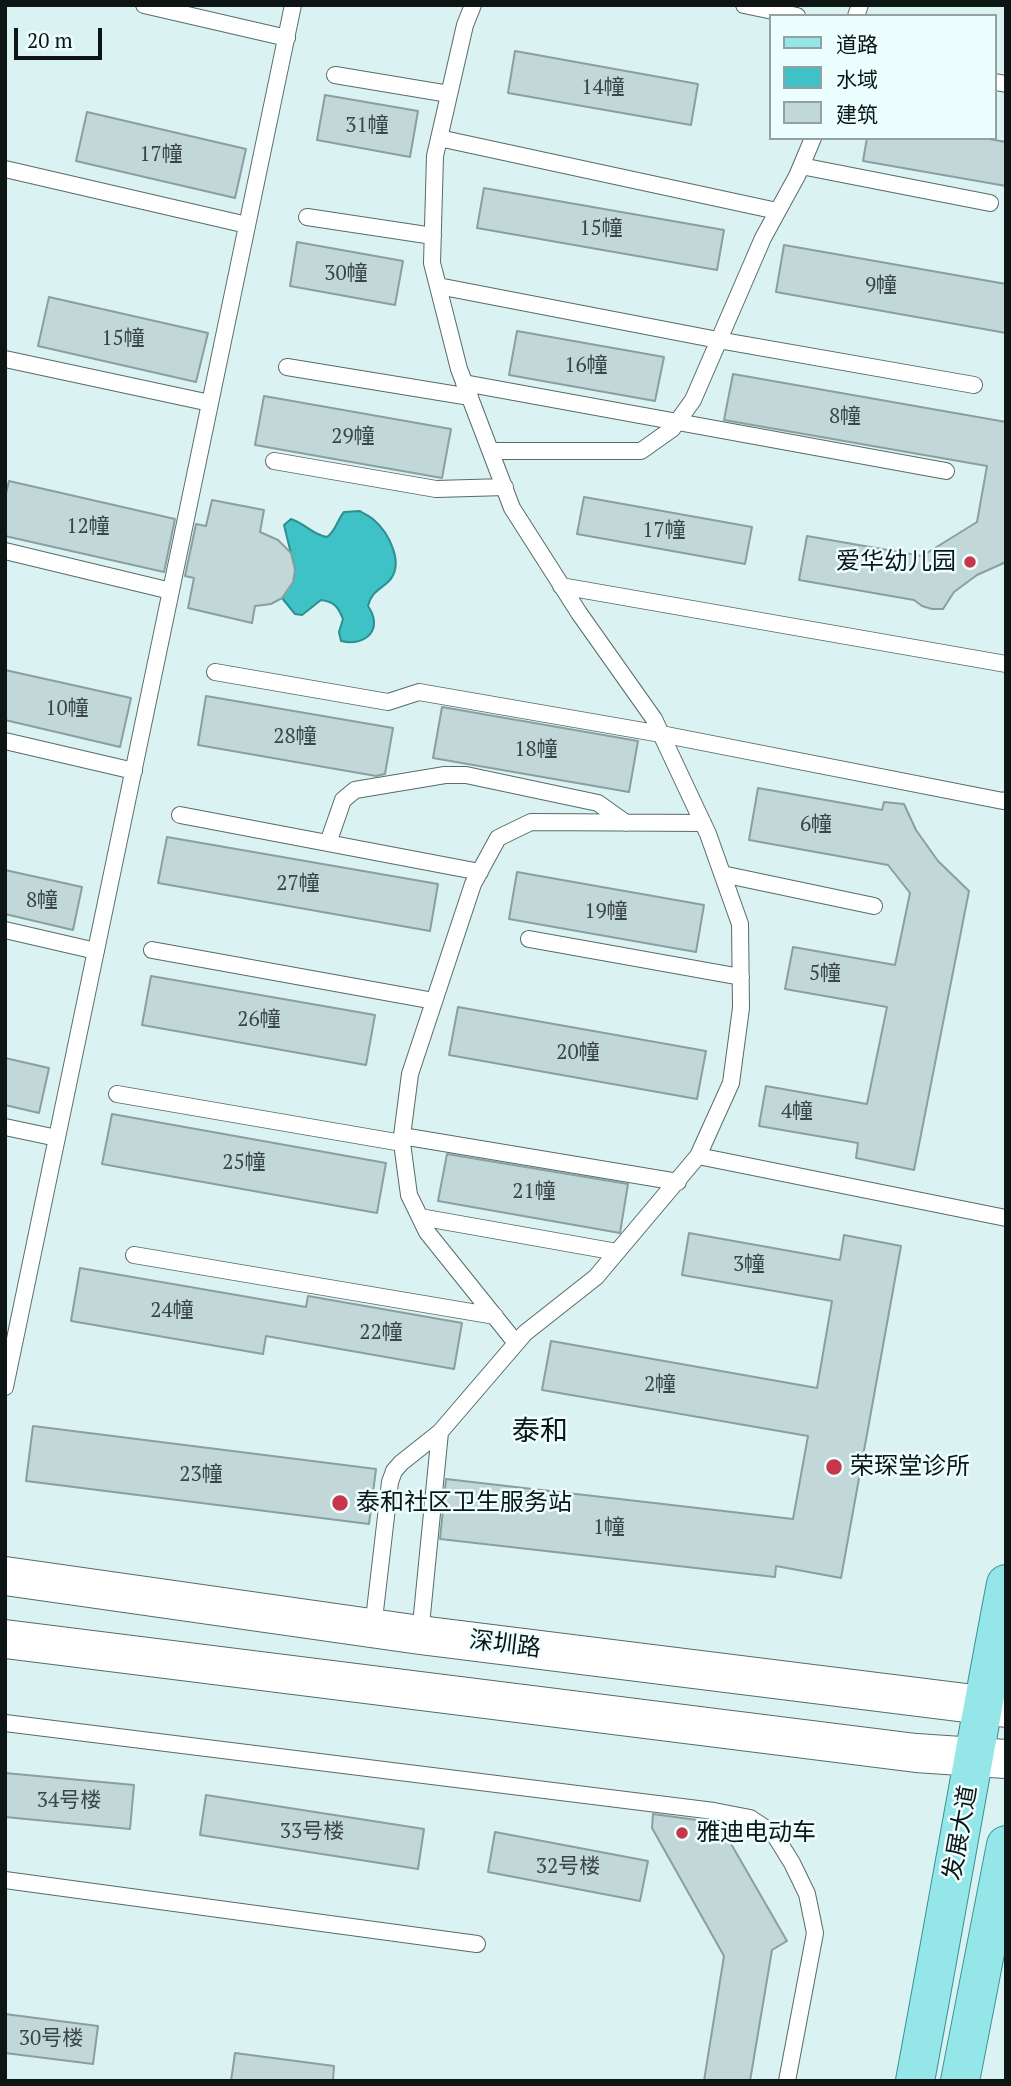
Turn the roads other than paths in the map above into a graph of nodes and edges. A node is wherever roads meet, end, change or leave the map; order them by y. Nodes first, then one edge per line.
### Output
1 (144, 5) edge
2 (293, 5) edge
3 (473, 5) edge
4 (744, 5) edge
5 (787, 14) edge
6 (286, 38) junction
7 (335, 75) dead end
8 (449, 94) junction
9 (439, 138) junction
10 (812, 140) edge
11 (802, 166) junction
12 (5, 169) edge
13 (990, 203) dead end
14 (777, 211) junction
15 (307, 217) dead end
16 (247, 225) junction
17 (433, 236) junction
18 (438, 286) junction
19 (719, 340) junction
20 (5, 359) edge
21 (287, 368) dead end
22 (974, 385) dead end
23 (467, 390) junction
24 (210, 403) junction
25 (678, 422) junction
26 (491, 451) junction
27 (274, 461) dead end
28 (946, 471) dead end
29 (505, 487) junction
30 (5, 551) edge
31 (561, 586) junction
32 (171, 591) junction
33 (1006, 664) edge
34 (215, 672) dead end
35 (661, 734) junction
36 (5, 741) edge
37 (134, 771) junction
38 (1006, 800) edge
39 (180, 815) dead end
40 (626, 822) junction
41 (703, 823) junction
42 (328, 843) junction
43 (480, 872) junction
44 (722, 874) junction
45 (874, 906) dead end
46 (5, 930) edge
47 (528, 939) dead end
48 (152, 950) dead end
49 (96, 951) junction
50 (741, 977) junction
51 (434, 1001) junction
52 (117, 1094) dead end
53 (5, 1127) edge
54 (57, 1138) junction
55 (402, 1139) junction
56 (698, 1156) junction
57 (678, 1182) junction
58 (420, 1217) junction
59 (1006, 1218) edge
60 (617, 1252) junction
61 (134, 1255) dead end
62 (495, 1316) junction
63 (12, 1322) edge
64 (516, 1343) junction
65 (5, 1387) edge
66 (440, 1432) junction
67 (5, 1576) edge
68 (1006, 1584) edge
69 (373, 1628) junction
70 (420, 1634) junction
71 (5, 1639) edge
72 (994, 1707) edge
73 (5, 1723) edge
74 (990, 1757) edge
75 (1006, 1845) edge
76 (5, 1880) edge
77 (477, 1944) dead end
78 (787, 2081) edge
79 (915, 2081) edge
80 (960, 2081) edge

1 - 6 lane
2 - 6 lane
3 - 8 lane
4 - 5 lane
6 - 16 lane
7 - 8 lane
8 - 9 lane
9 - 14 lane
9 - 17 lane
10 - 11 lane
11 - 13 lane
11 - 14 lane
12 - 16 lane
14 - 19 lane
15 - 17 lane
16 - 24 lane
17 - 18 lane
18 - 19 lane
18 - 23 lane
19 - 22 lane
19 - 25 lane
20 - 24 lane
21 - 23 lane
23 - 25 lane
23 - 26 lane
24 - 32 lane
25 - 26 lane
25 - 28 lane
26 - 29 lane
27 - 29 lane
29 - 31 lane
30 - 32 lane
31 - 33 lane
31 - 35 lane
32 - 37 lane
34 - 35 lane
35 - 38 lane
35 - 41 lane
36 - 37 lane
37 - 49 lane
39 - 42 lane
40 - 41 lane
40 - 42 lane
40 - 43 lane
41 - 44 lane
42 - 43 lane
43 - 51 lane
44 - 45 lane
44 - 50 lane
46 - 49 lane
47 - 50 lane
48 - 51 lane
49 - 54 lane
50 - 56 lane
51 - 55 lane
52 - 55 lane
53 - 54 lane
54 - 63 lane
55 - 57 lane
55 - 58 lane
56 - 57 lane
56 - 59 lane
57 - 60 lane
58 - 60 lane
58 - 62 lane
60 - 64 lane
61 - 62 lane
62 - 64 lane
63 - 65 lane
64 - 66 lane
66 - 69 lane
66 - 70 lane
67 - 69 street, 深圳路
68 - 72 main road, 发展大道
69 - 70 street, 深圳路
70 - 72 street, 深圳路
71 - 74 street
72 - 74 main road, 发展大道
73 - 78 lane
74 - 79 main road, 发展大道
75 - 80 main road, 发展大道
76 - 77 lane

